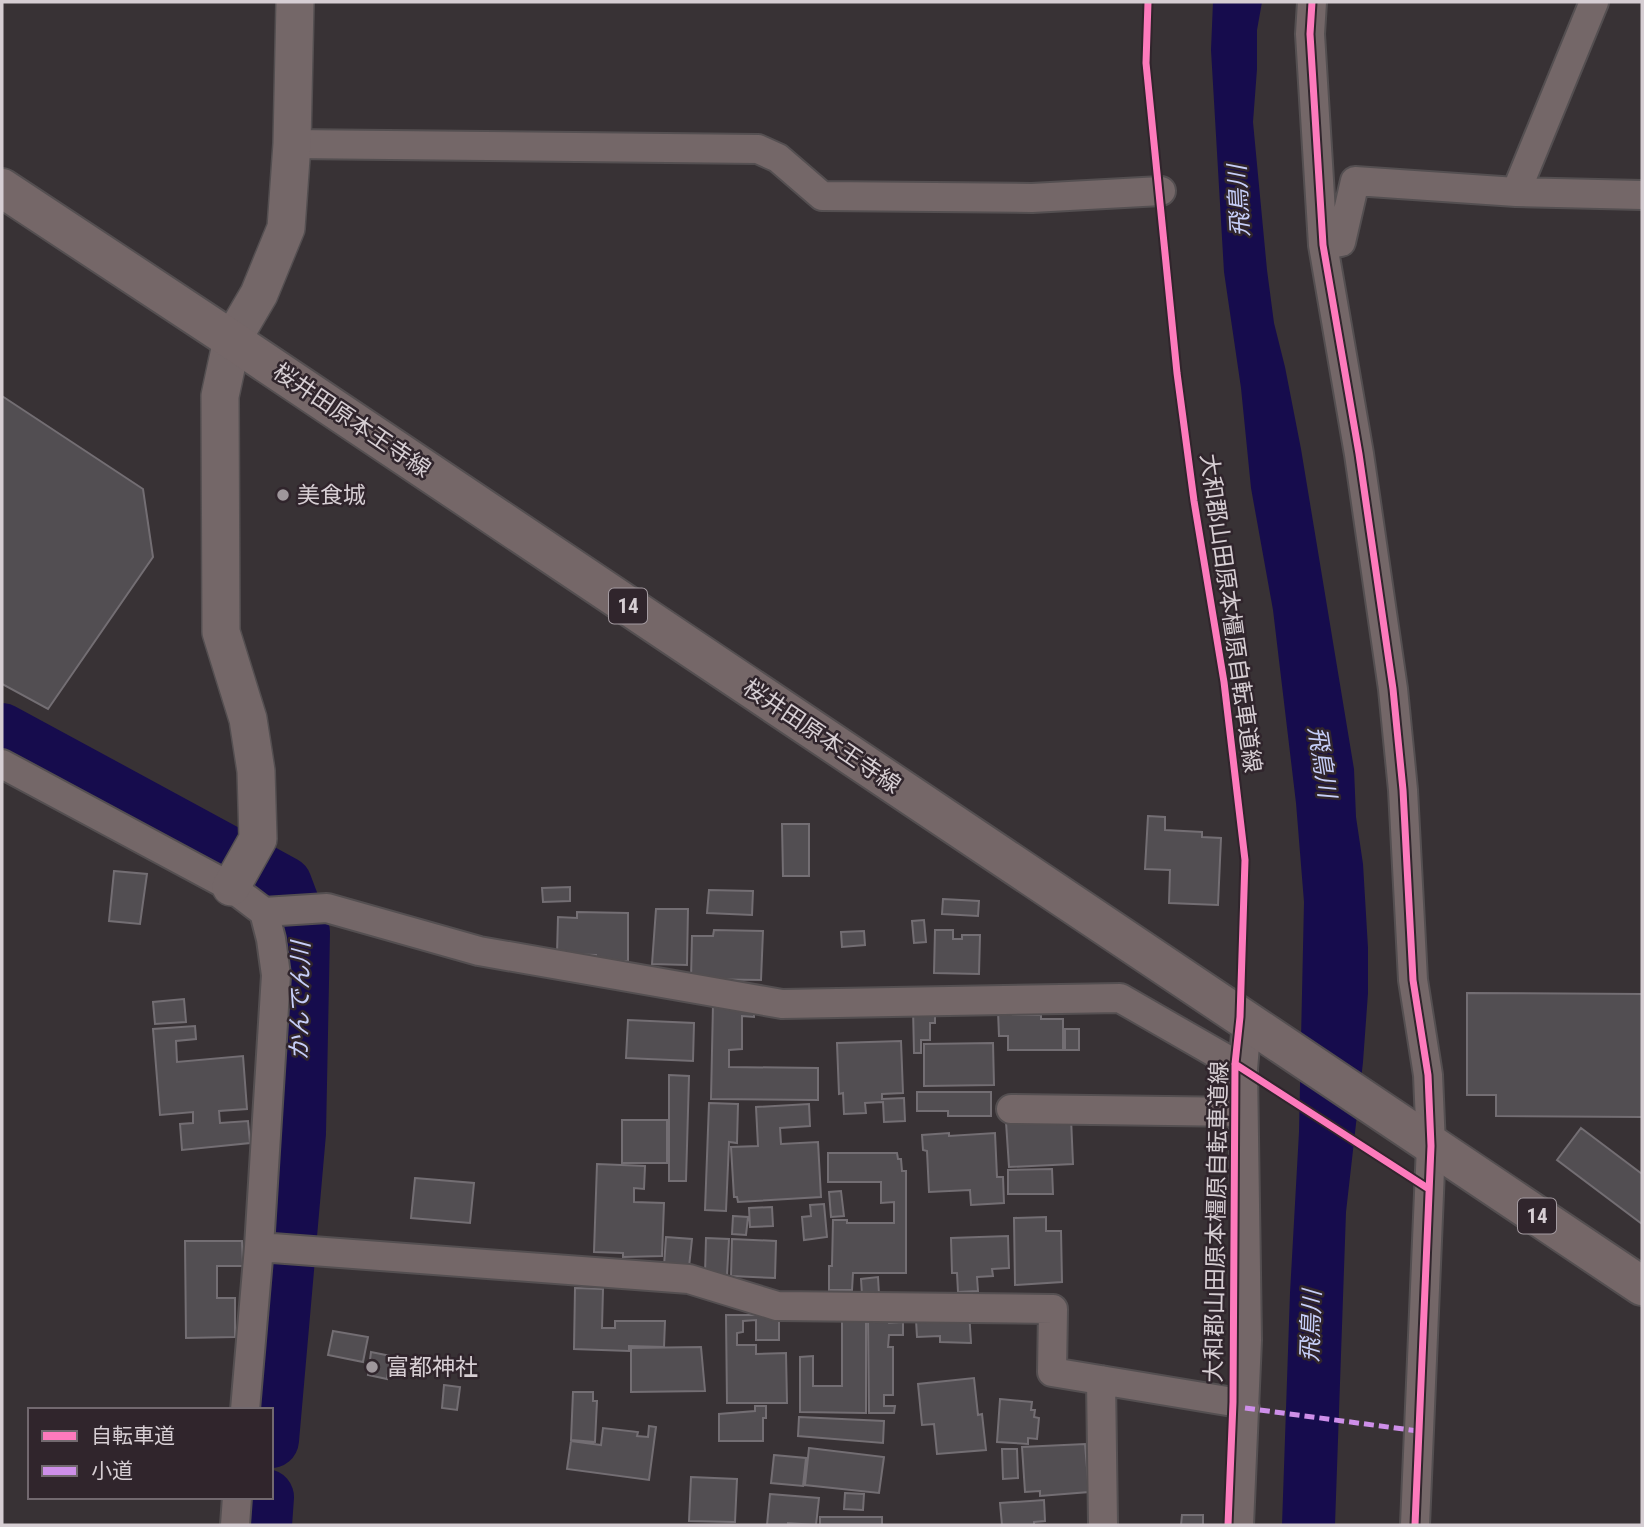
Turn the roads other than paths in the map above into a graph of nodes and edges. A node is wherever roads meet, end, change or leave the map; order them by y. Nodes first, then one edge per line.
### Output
1 (295, 2) edge
2 (1312, 2) edge
3 (1594, 2) edge
4 (292, 144) junction
5 (2, 188) edge
6 (1161, 191) dead end
7 (1516, 192) junction
8 (1642, 195) edge
9 (1324, 245) junction
10 (232, 340) junction
11 (2, 764) edge
12 (231, 887) junction
13 (264, 912) junction
14 (1250, 1023) junction
15 (1235, 1063) dead end
16 (1011, 1109) dead end
17 (1243, 1112) junction
18 (1431, 1146) junction
19 (259, 1247) junction
20 (1642, 1286) edge
21 (1101, 1380) junction
22 (245, 1408) edge
23 (1245, 1408) junction
24 (237, 1499) edge
25 (235, 1525) edge
26 (1103, 1525) edge
27 (1239, 1525) edge
28 (1415, 1525) edge

1 - 4 street
2 - 9 street
3 - 7 street
4 - 6 street
4 - 10 street
5 - 10 main road, 桜井田原本王寺線 / 14
7 - 8 street
7 - 9 street
9 - 18 street
10 - 12 street
10 - 14 main road, 桜井田原本王寺線 / 14
11 - 12 street
12 - 13 street
13 - 15 street
13 - 19 street
14 - 17 street
14 - 18 main road, 桜井田原本王寺線 / 14
16 - 17 street
17 - 23 street
18 - 20 main road, 桜井田原本王寺線 / 14
18 - 28 street
19 - 21 street
19 - 22 street
21 - 23 street
21 - 26 street
23 - 27 street
24 - 25 street

